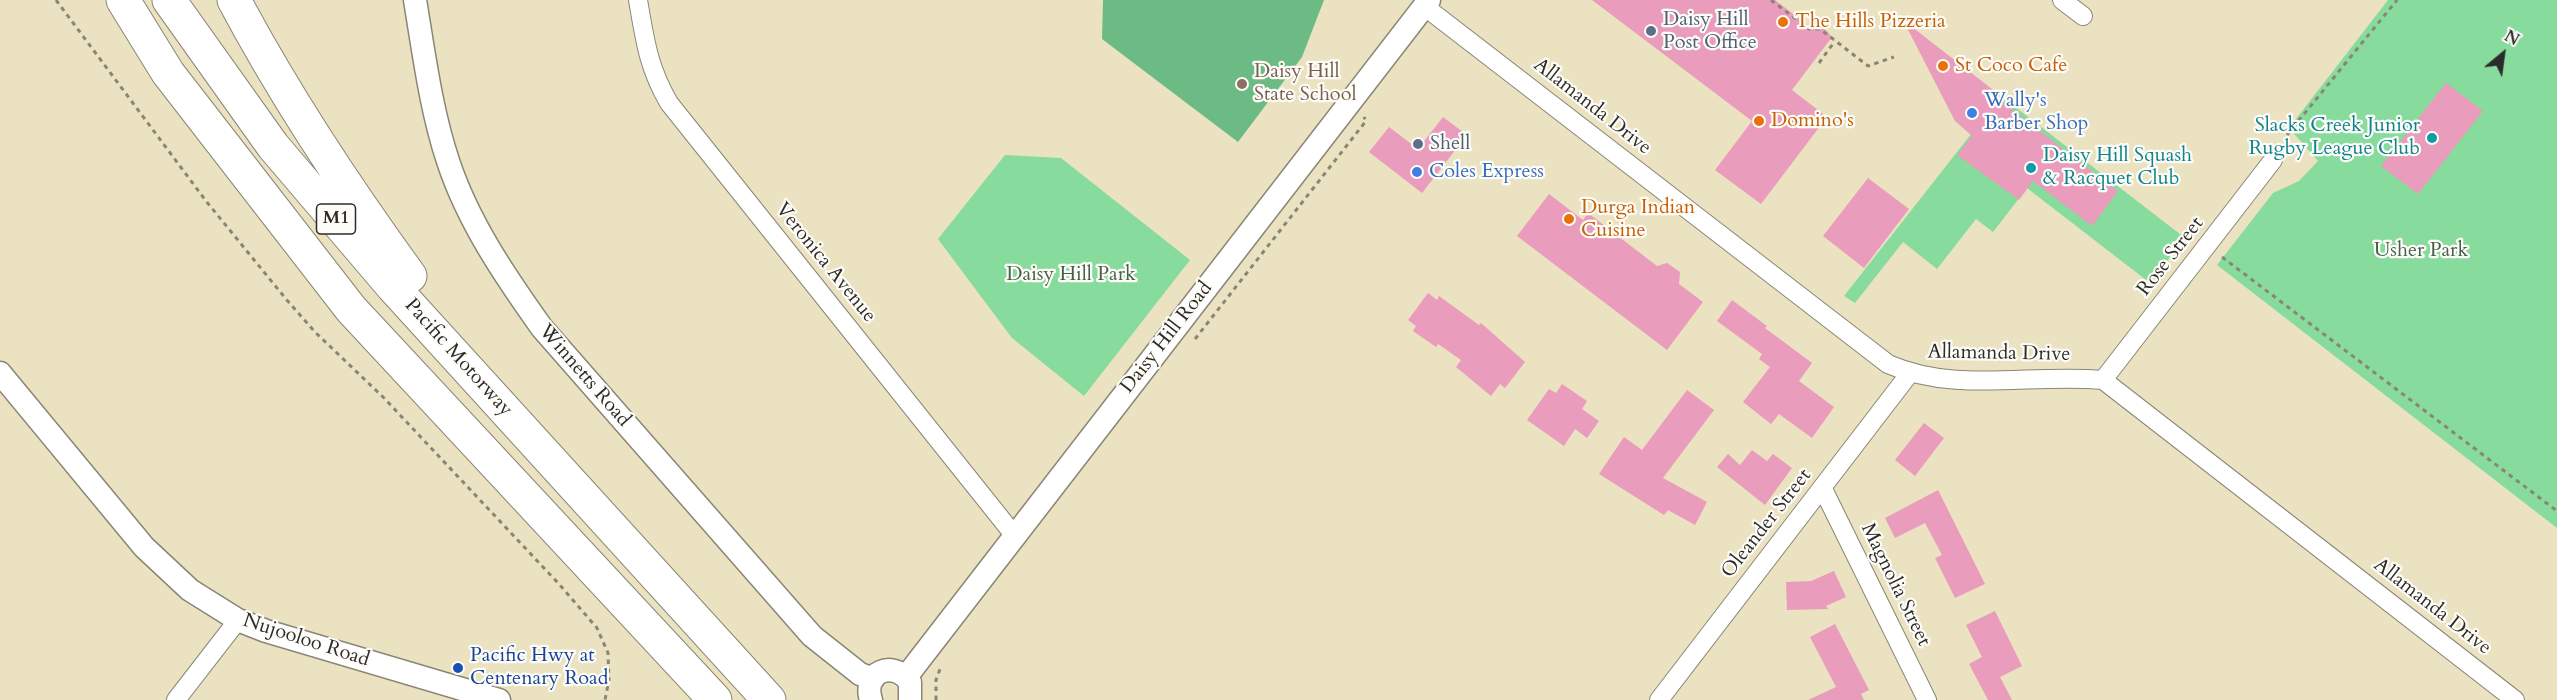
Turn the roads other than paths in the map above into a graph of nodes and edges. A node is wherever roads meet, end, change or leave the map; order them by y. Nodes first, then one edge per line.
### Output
1 (106, 0) edge
2 (123, 0) edge
3 (169, 0) edge
4 (234, 0) edge
5 (415, 0) edge
6 (638, 0) edge
7 (2062, 0) edge
8 (1427, 3) edge
9 (2083, 16) dead end
10 (168, 73) junction
11 (2273, 160) dead end
12 (0, 373) edge
13 (1910, 374) junction
14 (2103, 380) junction
15 (519, 425) junction
16 (1823, 489) junction
17 (1014, 535) junction
18 (238, 620) junction
19 (906, 676) junction
20 (872, 689) edge
21 (176, 700) edge
22 (499, 700) edge
23 (715, 700) edge
24 (768, 700) edge
25 (910, 700) edge
26 (1659, 700) edge
27 (1927, 700) edge
28 (2515, 700) edge

1 - 10 highway
2 - 10 highway, M1
3 - 15 highway, Pacific Motorway / M1
4 - 15 highway
5 - 20 street, Winnetts Road
6 - 17 street, Veronica Avenue
7 - 9 street
8 - 13 street, Allamanda Drive
8 - 17 street, Daisy Hill Road
10 - 23 highway, M1
11 - 14 street, Rose Street
12 - 18 street, Nujooloo Road
13 - 14 street, Allamanda Drive
13 - 16 street, Oleander Street
14 - 28 street, Allamanda Drive
15 - 24 highway, Pacific Motorway / M1
16 - 26 street, Oleander Street
16 - 27 street, Magnolia Street
17 - 19 street, Daisy Hill Road
18 - 21 street
18 - 22 street, Nujooloo Road
19 - 20 street
19 - 25 street

